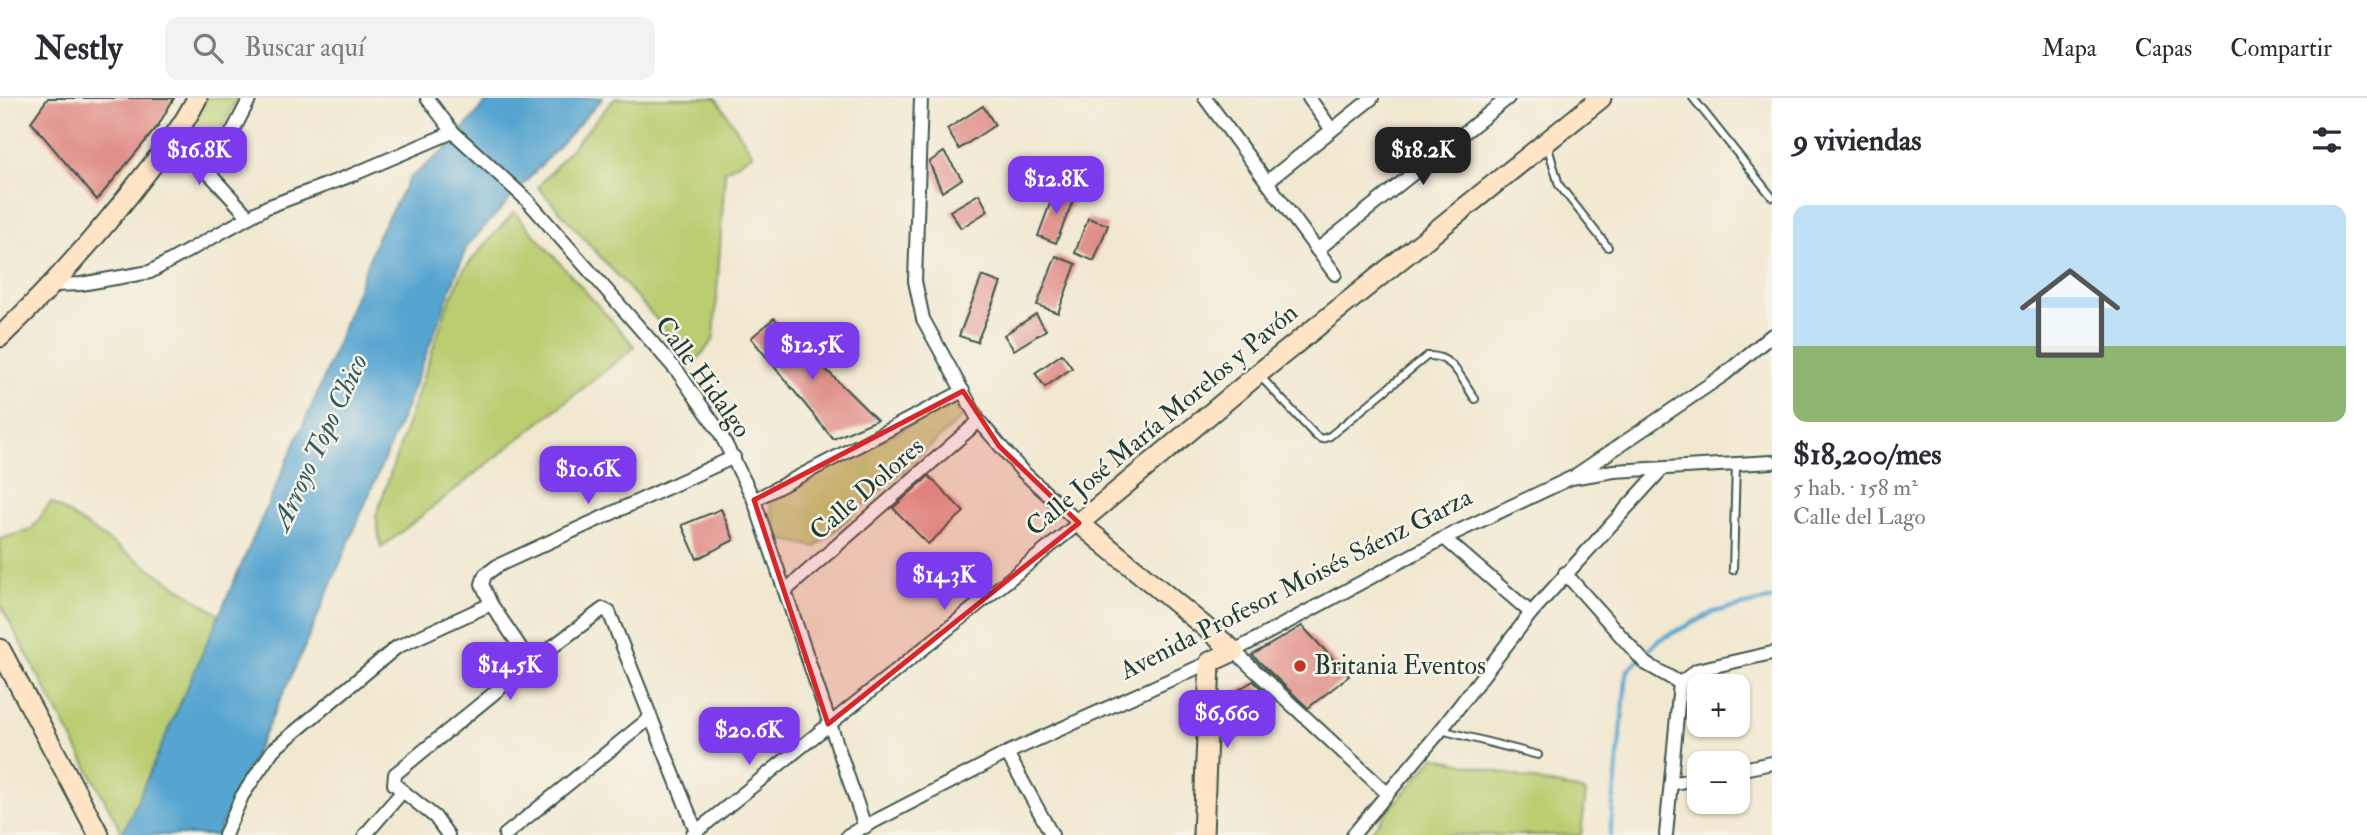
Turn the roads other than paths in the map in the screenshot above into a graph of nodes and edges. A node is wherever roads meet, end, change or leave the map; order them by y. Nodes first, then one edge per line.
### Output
1 (198, 98) edge
2 (250, 98) edge
3 (427, 98) edge
4 (920, 98) edge
5 (1205, 98) edge
6 (1309, 98) edge
7 (1372, 98) edge
8 (1507, 98) edge
9 (1601, 98) edge
10 (1693, 98) edge
11 (1332, 130) junction
12 (175, 136) junction
13 (456, 136) junction
14 (1547, 142) junction
15 (210, 175) junction
16 (1268, 181) junction
17 (1772, 197) edge
18 (248, 216) junction
19 (1608, 247) dead end
20 (1317, 250) junction
21 (1335, 274) dead end
22 (54, 285) junction
23 (1772, 335) edge
24 (0, 337) edge
25 (1258, 374) junction
26 (963, 391) junction
27 (1475, 399) dead end
28 (979, 421) junction
29 (734, 457) junction
30 (1772, 462) edge
31 (1736, 464) junction
32 (1661, 470) junction
33 (1570, 478) junction
34 (754, 500) junction
35 (1079, 523) junction
36 (1444, 537) junction
37 (1733, 570) dead end
38 (1565, 573) junction
39 (785, 591) junction
40 (491, 604) junction
41 (1531, 613) junction
42 (0, 649) edge
43 (1234, 651) junction
44 (1772, 653) edge
45 (1210, 662) junction
46 (531, 663) junction
47 (1680, 683) junction
48 (650, 718) junction
49 (828, 724) junction
50 (1441, 730) junction
51 (1007, 753) junction
52 (1538, 755) dead end
53 (1772, 762) edge
54 (1750, 767) edge
55 (1687, 781) edge
56 (1671, 784) junction
57 (398, 788) junction
58 (1387, 793) junction
59 (864, 827) junction
60 (94, 832) edge
61 (694, 833) edge
62 (225, 835) edge
63 (365, 835) edge
64 (448, 835) edge
65 (505, 835) edge
66 (848, 835) edge
67 (1052, 835) edge
68 (1203, 835) edge
69 (1353, 835) edge
70 (1666, 835) edge

1 - 12 street
2 - 15 street
3 - 13 street, Calle Hidalgo
4 - 26 street
5 - 16 street
6 - 11 street
7 - 11 street
8 - 20 street
9 - 14 street, Calle José María Morelos y Pavón
10 - 17 lane
11 - 16 street
12 - 15 street
12 - 22 street
13 - 18 street
13 - 29 street, Calle Hidalgo
14 - 19 lane
14 - 25 street, Calle José María Morelos y Pavón
15 - 18 street
16 - 20 street
18 - 22 street
20 - 21 street
22 - 24 street
23 - 33 street
25 - 27 lane
25 - 35 street, Calle José María Morelos y Pavón
26 - 28 street
26 - 34 street
28 - 35 street
28 - 39 street, Calle Dolores
29 - 34 street, Calle Hidalgo
29 - 40 street
30 - 31 street, Avenida Profesor Moisés Sáenz Garza
31 - 32 street, Avenida Profesor Moisés Sáenz Garza
31 - 37 lane
32 - 33 street, Avenida Profesor Moisés Sáenz Garza
32 - 38 street
33 - 36 street, Avenida Profesor Moisés Sáenz Garza
34 - 39 street, Calle Hidalgo
35 - 43 street
35 - 49 street, Calle José María Morelos y Pavón
36 - 41 street
36 - 43 street, Avenida Profesor Moisés Sáenz Garza
38 - 41 street
38 - 47 street
39 - 49 street, Calle Hidalgo
40 - 46 street
40 - 62 street
41 - 50 street
42 - 60 street
43 - 45 street, Avenida Profesor Moisés Sáenz Garza
43 - 58 street
44 - 47 street
45 - 51 street, Avenida Profesor Moisés Sáenz Garza
45 - 68 street
46 - 48 street
46 - 57 street
47 - 56 street
48 - 61 street
48 - 65 street
49 - 59 street, Calle Hidalgo
49 - 61 street, Calle José María Morelos y Pavón
50 - 52 lane
50 - 58 street
51 - 59 street, Avenida Profesor Moisés Sáenz Garza
51 - 67 street
53 - 54 street
55 - 56 street
56 - 70 street
57 - 63 street
57 - 64 street
58 - 69 street
59 - 66 street, Avenida Profesor Moisés Sáenz Garza

